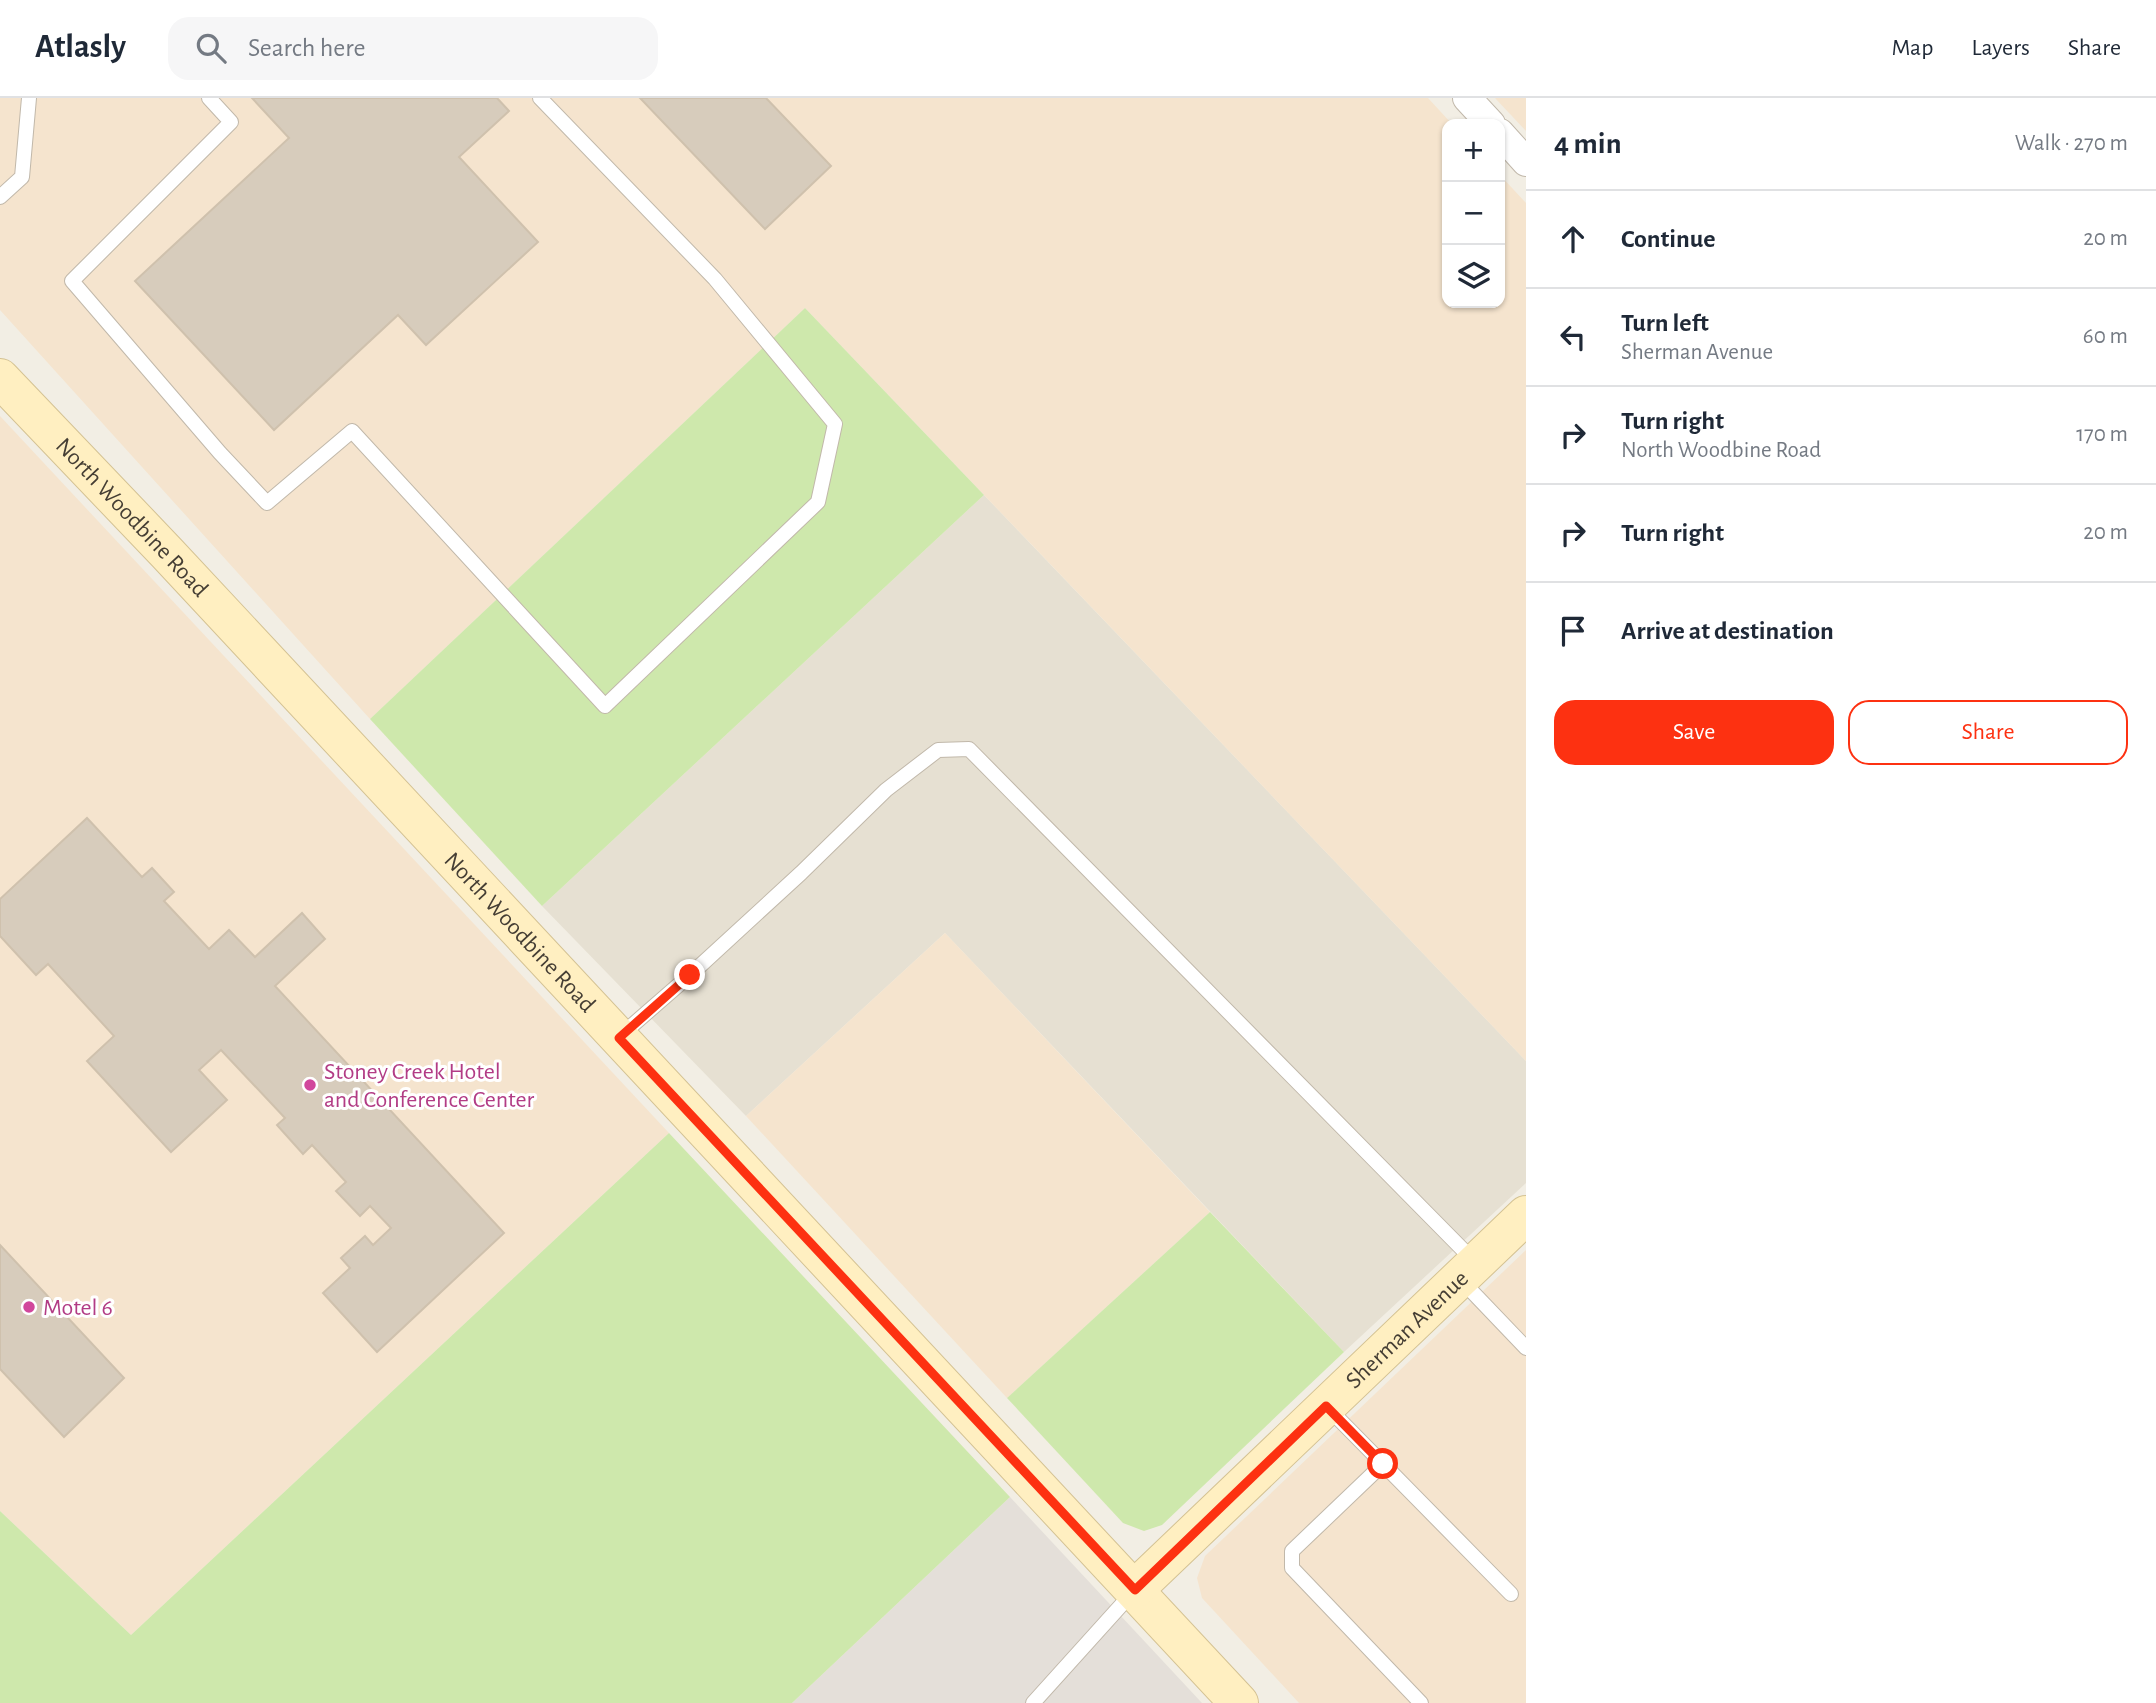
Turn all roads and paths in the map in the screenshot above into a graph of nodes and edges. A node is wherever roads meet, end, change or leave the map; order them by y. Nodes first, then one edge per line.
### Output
1 (29, 98) edge
2 (209, 98) edge
3 (540, 98) edge
4 (1467, 98) edge
5 (1486, 119) edge
6 (1505, 139) edge
7 (1526, 162) edge
8 (0, 197) edge
9 (0, 378) edge
10 (619, 1038) junction
11 (1526, 1215) edge
12 (1468, 1271) junction
13 (1526, 1348) edge
14 (1326, 1406) junction
15 (1383, 1464) junction
16 (1135, 1590) junction
17 (1511, 1594) dead end
18 (1033, 1703) edge
19 (1239, 1703) edge
20 (1420, 1703) edge

1 - 8 lane
2 - 3 lane
4 - 5 street
6 - 7 street
9 - 10 street, North Woodbine Road
10 - 12 lane
10 - 16 street, North Woodbine Road
11 - 12 street, Sherman Avenue
12 - 13 lane
12 - 14 street, Sherman Avenue
14 - 15 lane
14 - 16 street, Sherman Avenue
15 - 17 lane
15 - 20 lane
16 - 18 lane
16 - 19 street, North Woodbine Road

